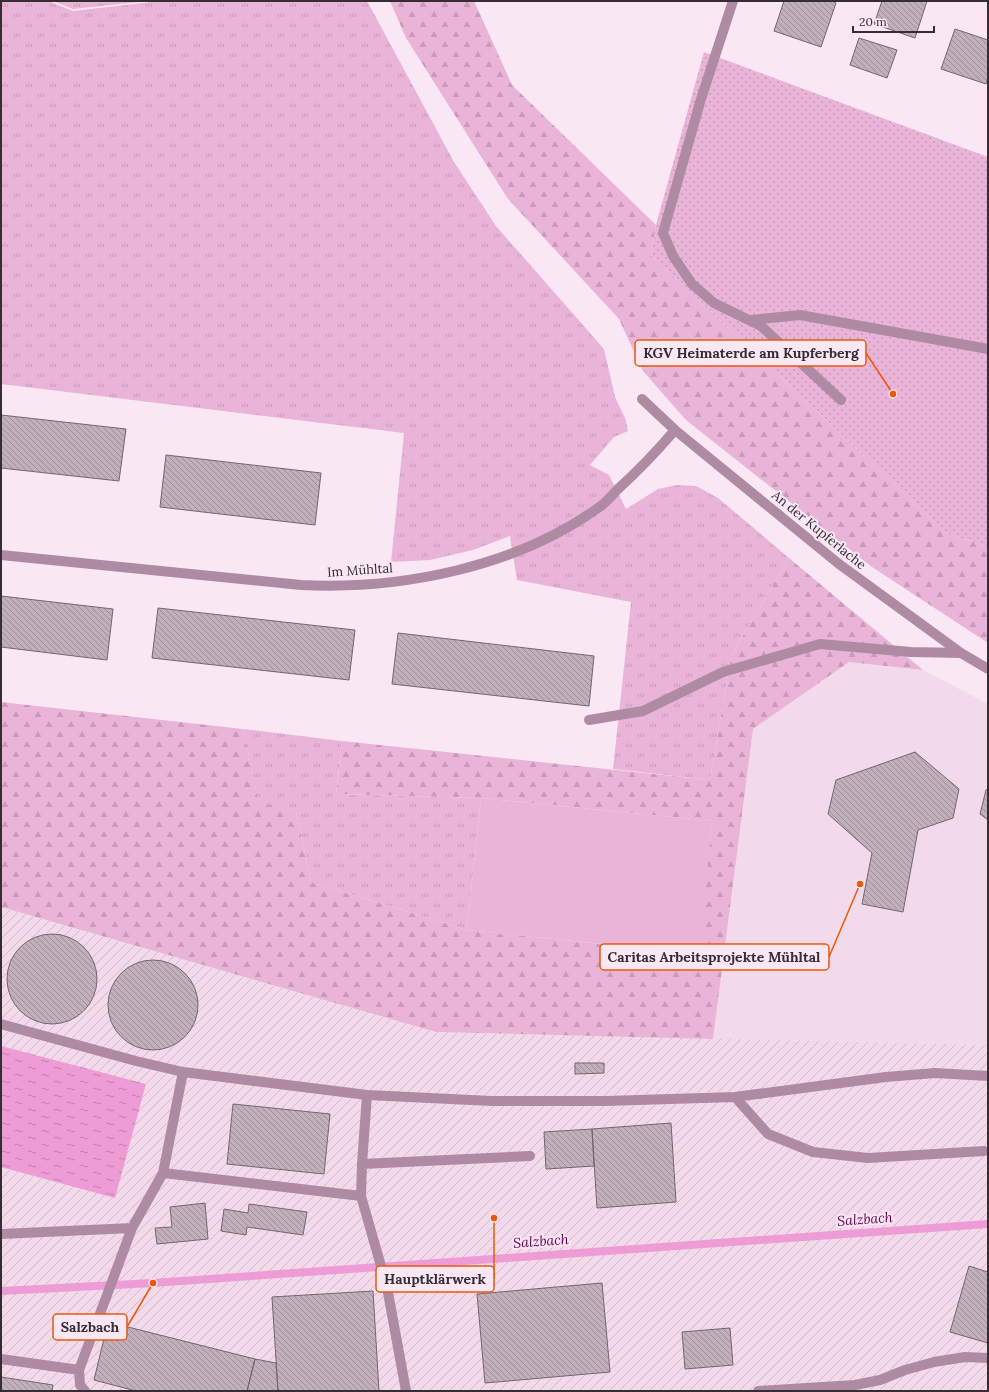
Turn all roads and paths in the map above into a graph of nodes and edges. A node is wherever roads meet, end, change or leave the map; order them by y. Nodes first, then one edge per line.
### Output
1 (733, 1) edge
2 (751, 320) junction
3 (988, 350) edge
4 (642, 400) dead end
5 (841, 400) dead end
6 (675, 430) junction
7 (1, 556) edge
8 (961, 653) junction
9 (988, 669) edge
10 (589, 720) dead end
11 (1, 1024) edge
12 (184, 1072) junction
13 (988, 1076) edge
14 (367, 1095) junction
15 (735, 1097) junction
16 (984, 1151) dead end
17 (530, 1156) dead end
18 (362, 1164) junction
19 (163, 1173) junction
20 (361, 1196) junction
21 (132, 1228) junction
22 (1, 1234) edge
23 (988, 1358) edge
24 (1, 1359) edge
25 (79, 1370) junction
26 (85, 1391) edge
27 (406, 1391) edge
28 (758, 1391) edge

1 - 2 street
2 - 3 street
2 - 5 street
4 - 6 street, An der Kupferlache
6 - 7 street, Im Mühltal
6 - 8 street, An der Kupferlache
8 - 9 street, An der Kupferlache
8 - 10 street
11 - 12 street
12 - 14 street
12 - 19 street
13 - 15 street
14 - 15 street
14 - 18 street
15 - 16 street
17 - 18 street
18 - 20 street
19 - 20 street
19 - 21 street
20 - 27 street
21 - 22 street
21 - 25 street
23 - 28 street
24 - 25 street
25 - 26 street

